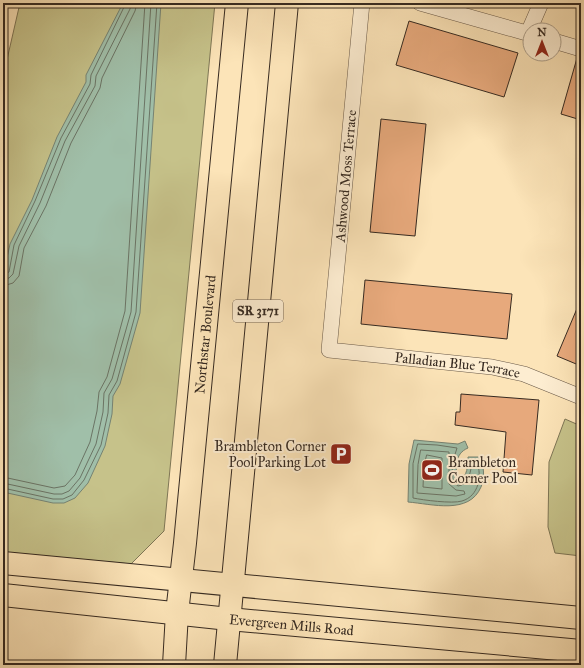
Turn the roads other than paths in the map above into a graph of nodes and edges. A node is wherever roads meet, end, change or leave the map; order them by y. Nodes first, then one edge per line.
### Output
1 (237, 3) edge
2 (287, 3) edge
3 (362, 3) edge
4 (420, 3) edge
5 (541, 3) edge
6 (534, 22) edge
7 (522, 32) edge
8 (562, 43) edge
9 (581, 49) edge
10 (329, 350) joint
11 (581, 397) edge
12 (3, 563) edge
13 (181, 581) junction
14 (232, 586) junction
15 (3, 595) edge
16 (177, 613) junction
17 (581, 618) edge
18 (229, 619) junction
19 (581, 650) edge
20 (174, 665) edge
21 (224, 665) edge

1 - 13 main road, Northstar Boulevard
2 - 14 main road, SR 3171
3 - 10 street, Ashwood Moss Terrace
4 - 7 street
5 - 6 street
8 - 9 street
10 - 11 street, Palladian Blue Terrace
12 - 13 main road
13 - 14 main road
13 - 16 main road, Northstar Boulevard
14 - 17 main road
14 - 18 main road, SR 3171
15 - 16 main road, Evergreen Mills Road
16 - 18 main road, Evergreen Mills Road
16 - 20 main road, Northstar Boulevard
18 - 19 main road, Evergreen Mills Road
18 - 21 main road, SR 3171

